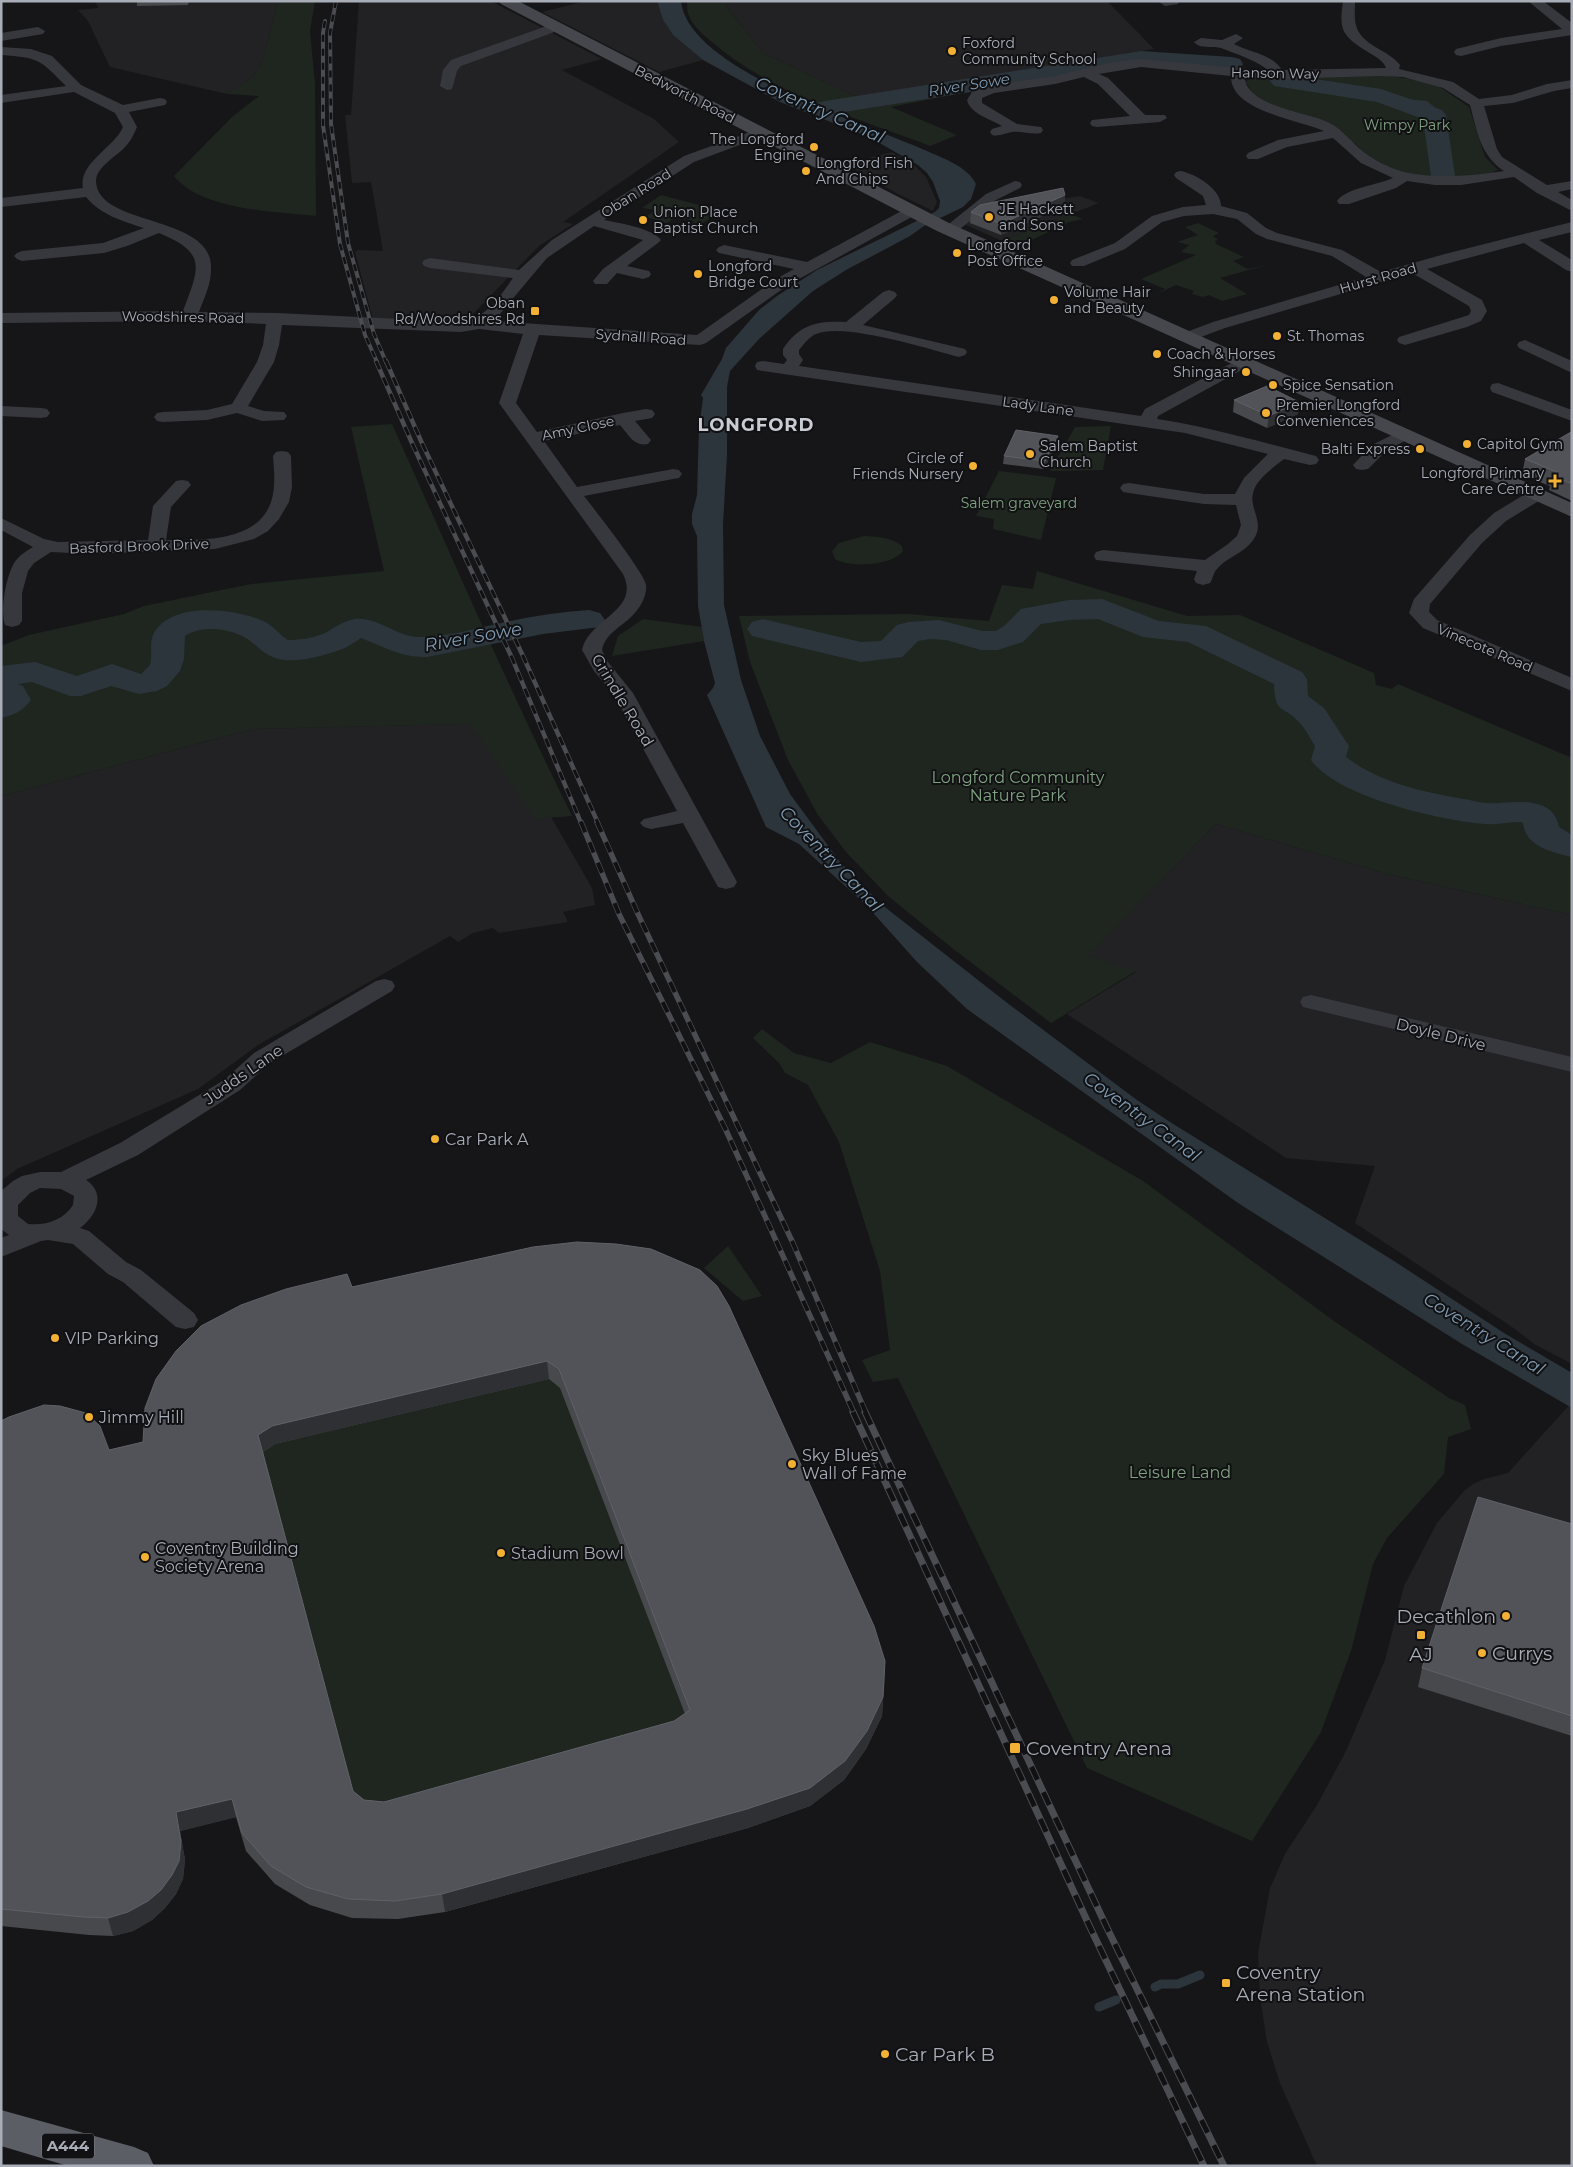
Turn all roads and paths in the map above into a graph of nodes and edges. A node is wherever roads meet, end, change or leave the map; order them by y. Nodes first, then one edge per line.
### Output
1 (506, 1) edge
2 (1349, 1) edge
3 (1534, 1) edge
4 (555, 27) junction
5 (1572, 30) edge
6 (38, 31) dead end
7 (1464, 37) dead end
8 (1, 38) edge
9 (1201, 42) dead end
10 (1485, 46) junction
11 (1, 51) edge
12 (1461, 52) dead end
13 (1392, 72) junction
14 (1087, 73) junction
15 (1238, 74) junction
16 (1278, 75) junction
17 (1572, 84) edge
18 (448, 86) dead end
19 (76, 88) junction
20 (1, 99) edge
21 (161, 102) dead end
22 (1476, 102) junction
23 (121, 110) junction
24 (1160, 118) dead end
25 (1141, 119) junction
26 (1097, 123) dead end
27 (1012, 128) junction
28 (1036, 130) dead end
29 (760, 132) junction
30 (995, 133) dead end
31 (1336, 133) junction
32 (1292, 158) dead end
33 (1514, 172) junction
34 (1181, 175) dead end
35 (1405, 176) junction
36 (1015, 185) dead end
37 (1572, 185) edge
38 (1542, 190) junction
39 (91, 192) junction
40 (1345, 194) dead end
41 (1, 203) edge
42 (1572, 207) edge
43 (1213, 209) junction
44 (914, 213) junction
45 (592, 221) junction
46 (1572, 227) edge
47 (157, 228) junction
48 (947, 228) junction
49 (1526, 238) junction
50 (724, 250) dead end
51 (22, 256) dead end
52 (430, 263) dead end
53 (1078, 263) dead end
54 (808, 267) junction
55 (1572, 267) edge
56 (615, 268) junction
57 (1414, 268) junction
58 (642, 274) dead end
59 (523, 275) junction
60 (1379, 278) junction
61 (601, 281) dead end
62 (889, 295) dead end
63 (190, 316) junction
64 (1, 318) edge
65 (277, 318) junction
66 (366, 323) joint
67 (479, 324) junction
68 (850, 327) junction
69 (533, 330) junction
70 (1187, 338) junction
71 (1405, 340) dead end
72 (1526, 345) dead end
73 (959, 352) dead end
74 (1243, 362) junction
75 (763, 366) dead end
76 (1572, 368) edge
77 (789, 369) junction
78 (1498, 388) dead end
79 (238, 408) junction
80 (1, 411) edge
81 (41, 413) dead end
82 (646, 414) dead end
83 (1570, 414) edge
84 (278, 416) dead end
85 (164, 417) dead end
86 (623, 418) junction
87 (1147, 421) junction
88 (1402, 435) junction
89 (533, 438) junction
90 (642, 440) dead end
91 (1281, 452) junction
92 (282, 456) dead end
93 (1310, 460) dead end
94 (1362, 465) dead end
95 (673, 474) dead end
96 (182, 485) dead end
97 (1129, 488) dead end
98 (573, 493) junction
99 (1536, 495) junction
100 (1244, 500) junction
101 (1572, 511) edge
102 (1, 523) edge
103 (48, 546) junction
104 (156, 546) junction
105 (1104, 556) dead end
106 (12, 621) dead end
107 (1572, 685) edge
108 (689, 815) junction
109 (651, 823) dead end
110 (726, 882) dead end
111 (384, 986) dead end
112 (1310, 1002) dead end
113 (1572, 1065) edge
114 (129, 1149) junction
115 (66, 1180) junction
116 (85, 1202) junction
117 (3, 1205) edge
118 (43, 1233) junction
119 (1, 1248) edge
120 (132, 1276) junction
121 (185, 1320) dead end
122 (1, 2128) edge
123 (134, 2166) edge

1 - 4 main road, Bedworth Road
2 - 13 street
3 - 5 street
4 - 18 street
4 - 29 main road, Bedworth Road
5 - 10 street
6 - 8 street
7 - 10 street
9 - 16 street
10 - 12 street
11 - 19 street
13 - 16 street, Hanson Way
13 - 22 street, Hanson Way
14 - 15 street, Hanson Way
14 - 25 street
14 - 27 street, Hanson Way
15 - 16 street, Hanson Way
15 - 31 street
17 - 22 street
19 - 20 street
19 - 23 street
21 - 23 street
22 - 33 street
23 - 39 street
24 - 25 street
25 - 26 street
27 - 28 street, Hanson Way
27 - 30 street, Hanson Way
29 - 44 main road, Bedworth Road
29 - 45 street, Oban Road
31 - 32 street
31 - 35 street
33 - 35 street
33 - 38 street
34 - 43 street
35 - 40 street
36 - 48 street
37 - 38 street
38 - 42 street
39 - 41 street
39 - 47 street
43 - 53 street
43 - 60 street
44 - 48 main road, Bedworth Road
44 - 54 street, Sydnall Road
45 - 56 street
45 - 59 street, Oban Road
46 - 49 street, Hurst Road
47 - 51 street
47 - 63 street
48 - 70 main road, Bedworth Road
49 - 55 street
49 - 57 street, Hurst Road
50 - 54 street
52 - 59 street
54 - 69 street, Sydnall Road
56 - 58 street
56 - 61 street
57 - 60 street, Hurst Road
57 - 71 street
59 - 67 street, Oban Road
60 - 70 street, Hurst Road
62 - 68 street
63 - 64 street, Woodshires Road
63 - 65 street, Woodshires Road
65 - 66 street, Woodshires Road
65 - 79 street
66 - 67 street, Sydnall Road
67 - 69 street, Sydnall Road
68 - 73 street
68 - 77 street
69 - 89 street, Grindle Road
70 - 74 main road, Bedworth Road
72 - 76 street
74 - 87 street
74 - 88 main road, Bedworth Road
75 - 77 street, Lady Lane
77 - 87 street, Lady Lane
78 - 83 street
79 - 84 street
79 - 85 street
80 - 81 street
82 - 86 street, Amy Close
86 - 89 street, Amy Close
86 - 90 street, Amy Close
87 - 91 street, Lady Lane
88 - 94 street
88 - 99 main road, Bedworth Road
89 - 98 street, Grindle Road
91 - 93 street, Lady Lane
91 - 100 street
92 - 104 street, Basford Brook Drive
95 - 98 street
96 - 104 street
97 - 100 street
98 - 108 street, Grindle Road
99 - 101 main road, Bedworth Road
99 - 107 street, Vinecote Road
100 - 105 street
102 - 103 street, Basford Brook Drive
103 - 104 street, Basford Brook Drive
103 - 106 street
108 - 109 street
108 - 110 street, Grindle Road
111 - 114 street, Judds Lane
112 - 113 street, Doyle Drive
114 - 115 street, Judds Lane
114 - 116 street, Judds Lane
115 - 116 street
115 - 117 street
116 - 118 street
116 - 120 street
117 - 118 street
118 - 119 street
118 - 120 street
120 - 121 street
122 - 123 highway, A444

